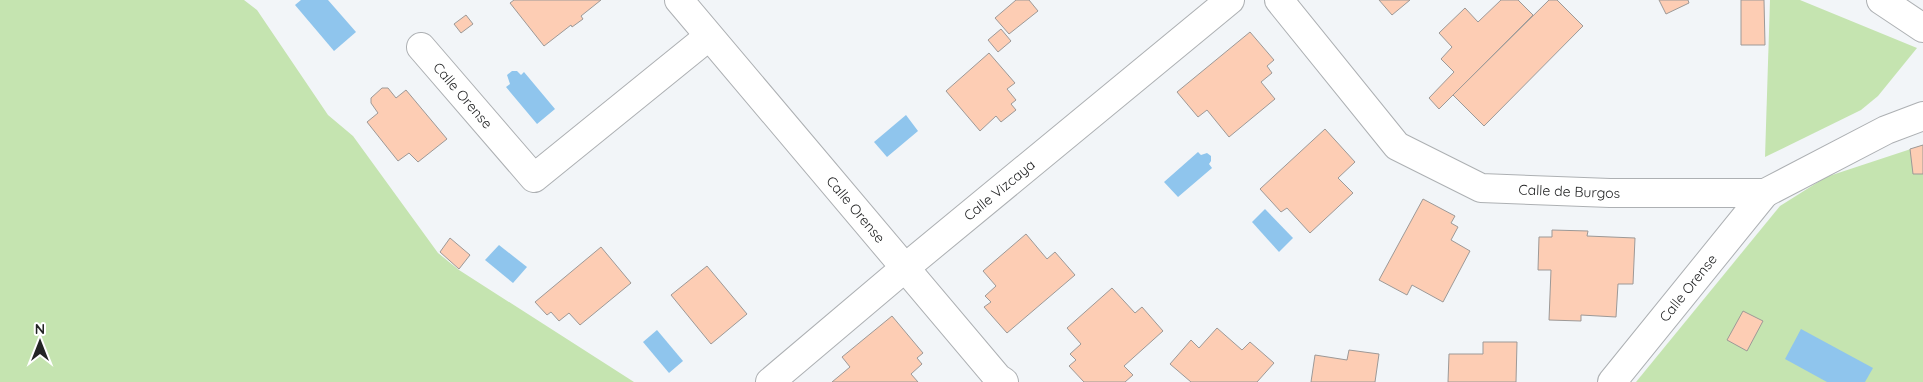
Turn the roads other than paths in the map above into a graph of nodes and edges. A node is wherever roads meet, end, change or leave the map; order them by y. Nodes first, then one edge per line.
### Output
1 (679, 0) edge
2 (1230, 0) edge
3 (1279, 0) edge
4 (1881, 0) edge
5 (1923, 28) edge
6 (708, 37) junction
7 (421, 47) dead end
8 (1923, 116) edge
9 (1765, 193) junction
10 (906, 267) junction
11 (770, 382) edge
12 (1004, 382) edge
13 (1612, 382) edge

1 - 6 street, Calle Orense
2 - 10 street, Calle Vizcaya
3 - 9 street, Calle de Burgos
4 - 5 street
6 - 7 street, Calle Orense
6 - 10 street, Calle Orense
8 - 9 street, Calle de Burgos
9 - 13 street, Calle Orense
10 - 11 street, Calle Vizcaya
10 - 12 street, Calle Orense

